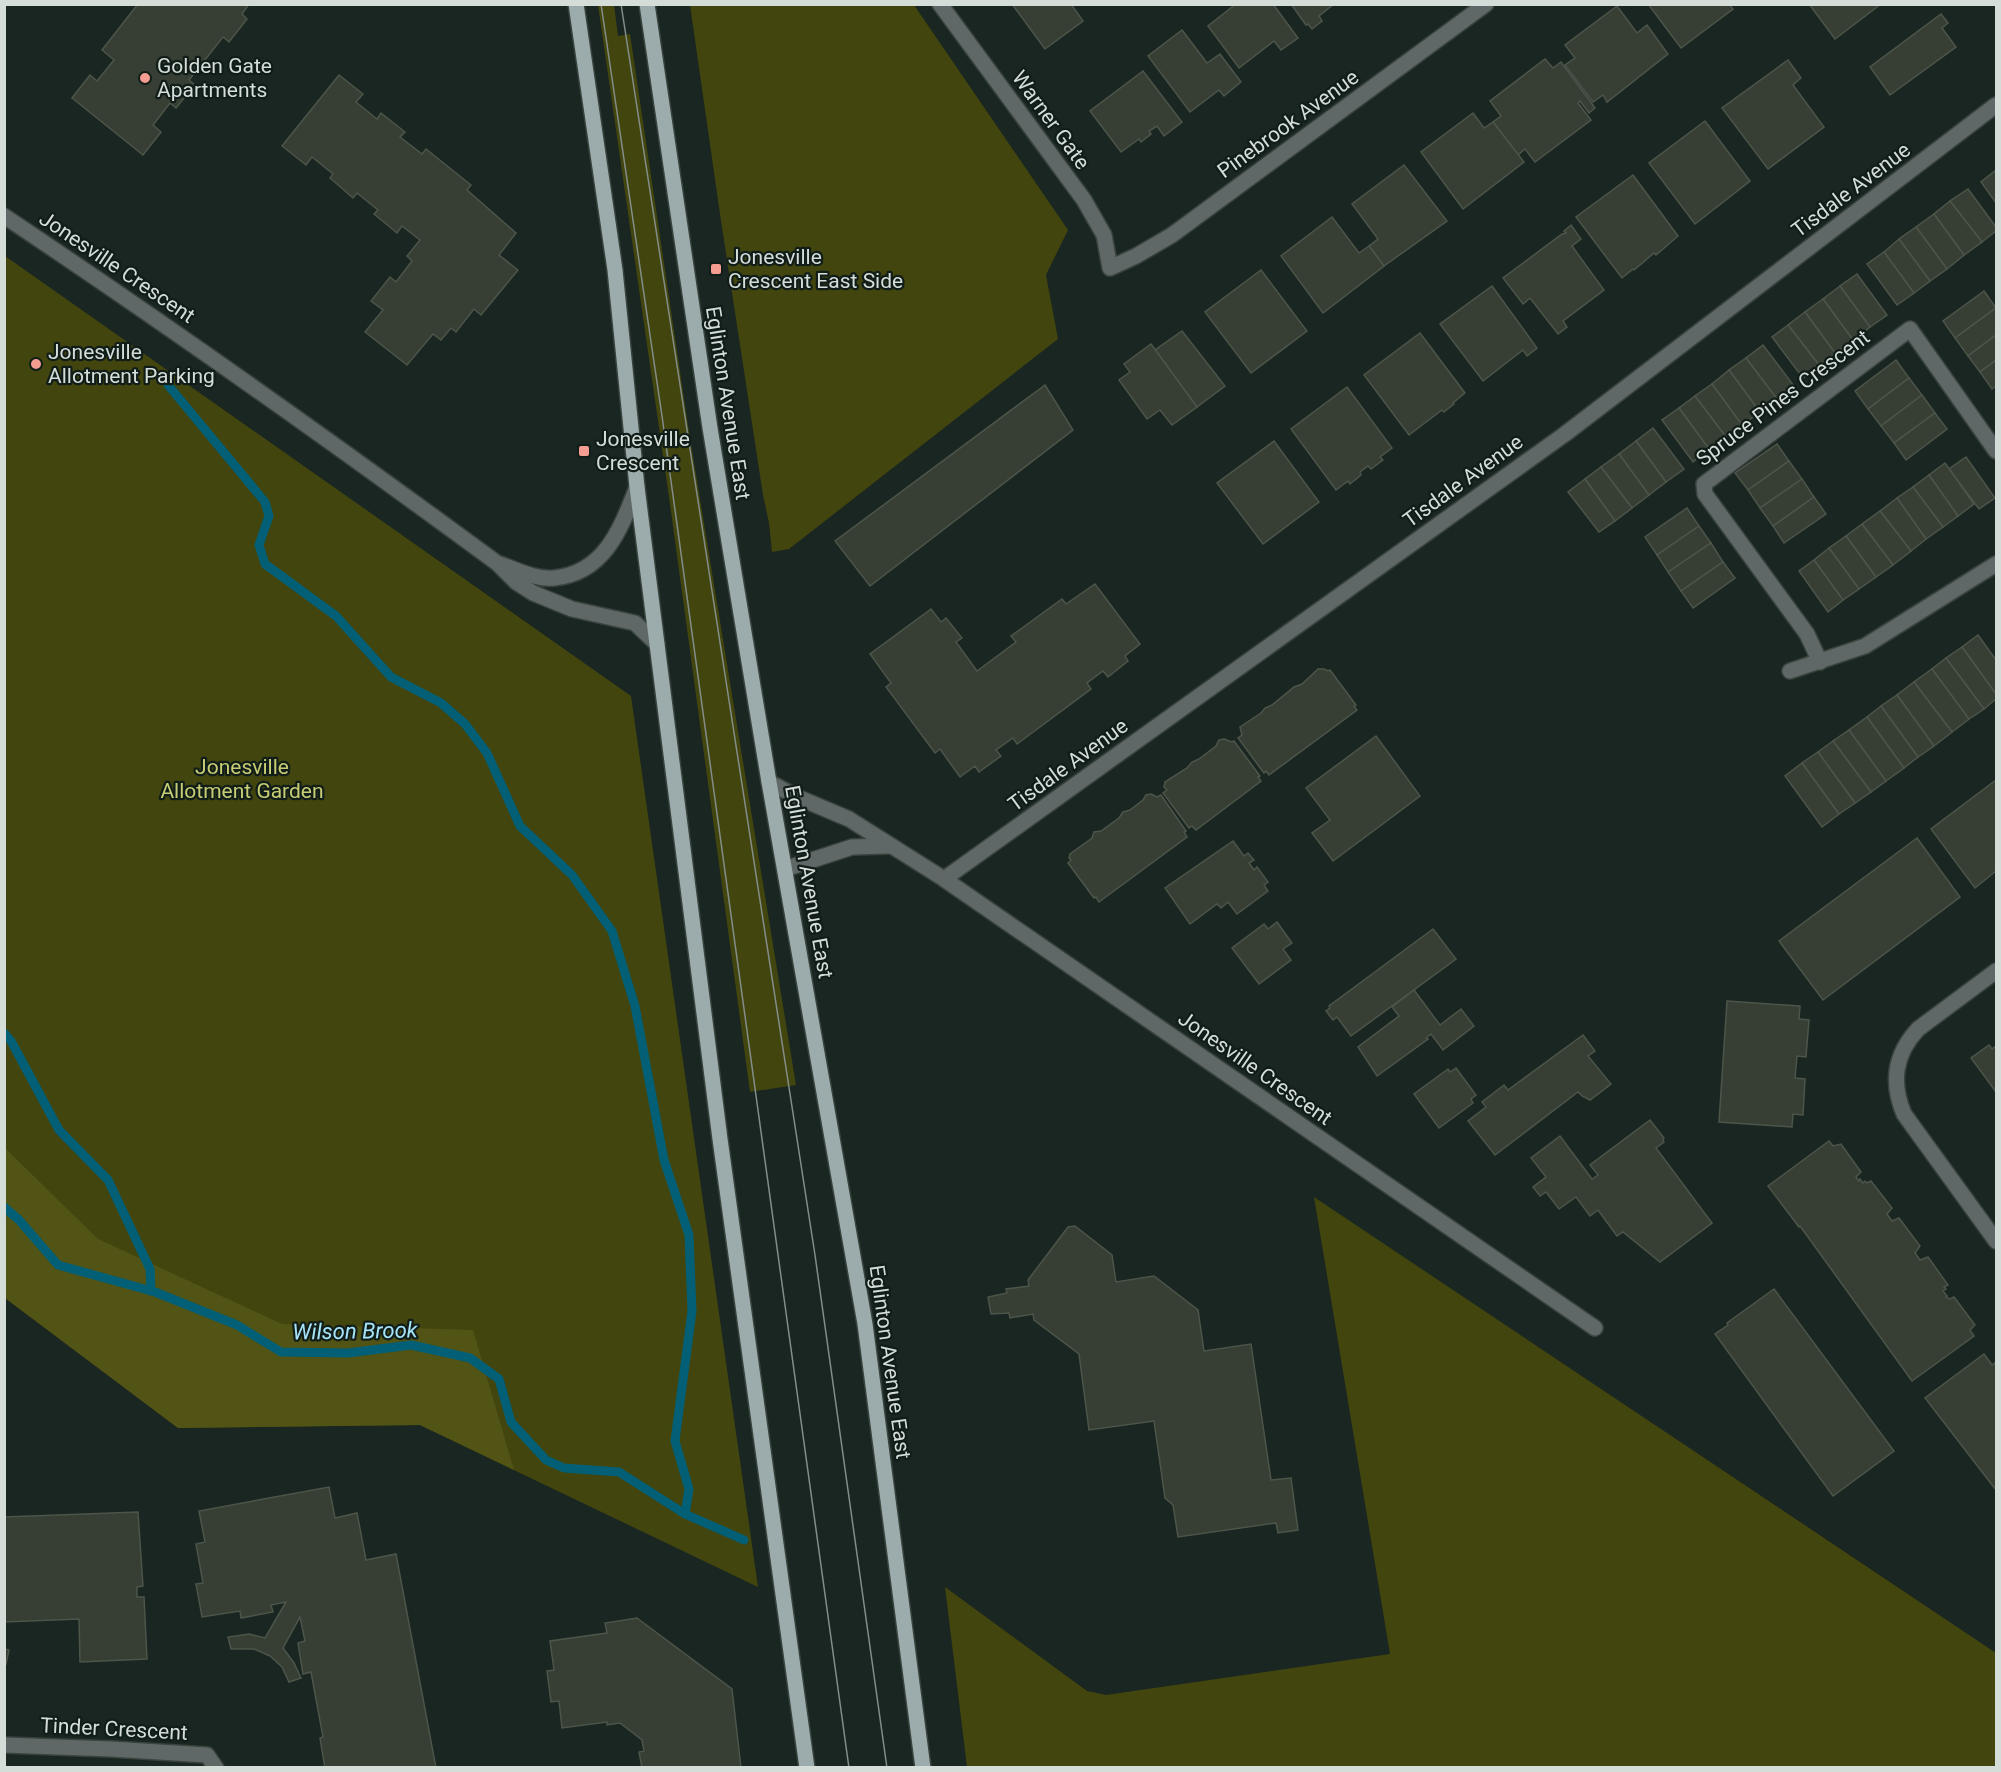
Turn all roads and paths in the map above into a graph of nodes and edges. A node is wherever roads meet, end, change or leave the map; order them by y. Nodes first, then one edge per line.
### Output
1 (576, 4) edge
2 (647, 4) edge
3 (940, 4) edge
4 (1486, 4) edge
5 (1996, 105) edge
6 (4, 216) edge
7 (1110, 268) joint
8 (1996, 451) edge
9 (637, 487) junction
10 (497, 563) junction
11 (1996, 564) edge
12 (657, 644) junction
13 (1820, 662) junction
14 (1790, 671) dead end
15 (769, 782) junction
16 (889, 846) junction
17 (785, 869) junction
18 (944, 879) junction
19 (1996, 971) edge
20 (1996, 1241) edge
21 (1595, 1328) dead end
22 (4, 1745) edge
23 (216, 1767) edge
24 (807, 1767) edge
25 (923, 1767) edge

1 - 9 main road
2 - 15 main road, Eglinton Avenue East
3 - 7 street, Warner Gate
4 - 7 street, Pinebrook Avenue
5 - 18 street, Tisdale Avenue
6 - 10 street, Jonesville Crescent
8 - 13 street, Spruce Pines Crescent
9 - 10 street, Jonesville Crescent
9 - 12 main road
10 - 12 street, Jonesville Crescent
11 - 13 street
12 - 24 main road
13 - 14 street
15 - 16 street, Jonesville Crescent
15 - 17 main road, Eglinton Avenue East
16 - 17 street
16 - 18 street, Jonesville Crescent
17 - 25 main road, Eglinton Avenue East
18 - 21 street, Jonesville Crescent
19 - 20 street
22 - 23 street, Tinder Crescent

